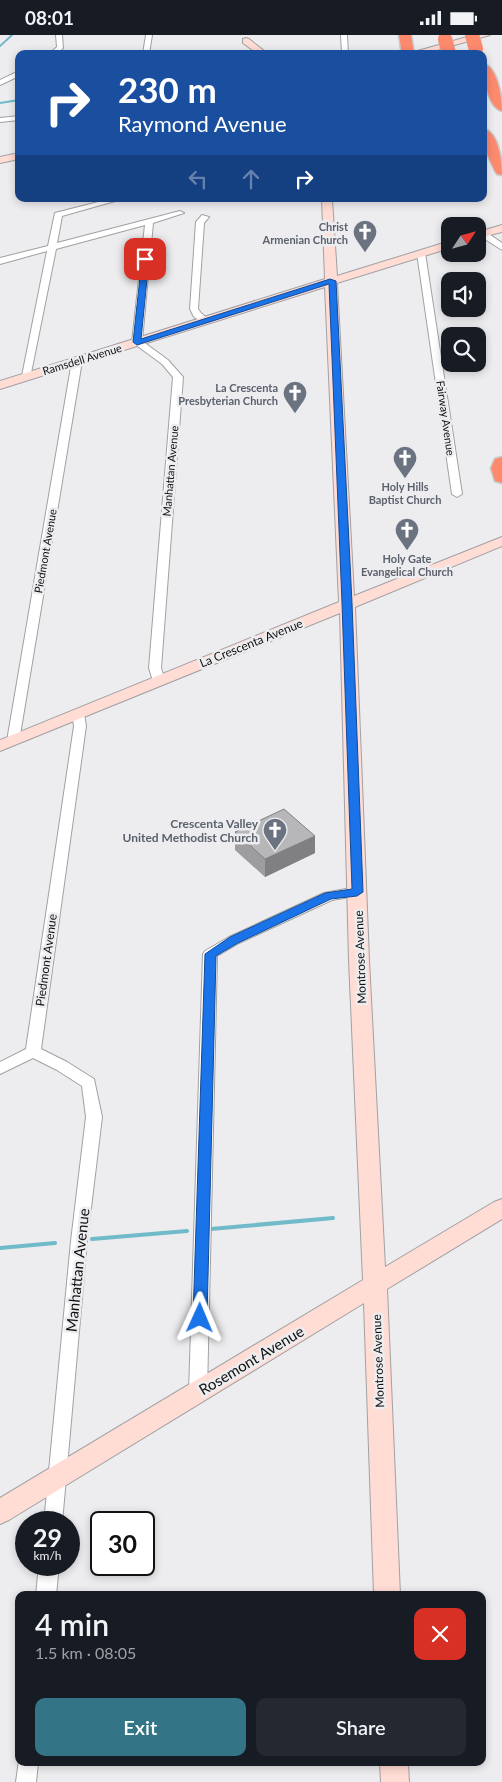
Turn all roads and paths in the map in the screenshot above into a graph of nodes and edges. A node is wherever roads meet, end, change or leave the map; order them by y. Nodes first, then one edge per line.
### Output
1 (59, 35) edge
2 (149, 35) edge
3 (344, 35) edge
4 (405, 35) edge
5 (472, 35) edge
6 (485, 35) edge
7 (445, 37) edge
8 (247, 38) edge
9 (496, 38) dead end
10 (57, 50) edge
11 (147, 50) edge
12 (260, 50) edge
13 (345, 50) edge
14 (409, 50) edge
15 (426, 50) edge
16 (448, 50) edge
17 (449, 50) edge
18 (477, 50) edge
19 (487, 74) edge
20 (15, 75) edge
21 (0, 83) edge
22 (502, 107) edge
23 (15, 119) edge
24 (0, 121) edge
25 (487, 139) edge
26 (15, 157) edge
27 (1, 159) edge
28 (487, 167) edge
29 (502, 171) edge
30 (497, 185) dead end
31 (104, 202) edge
32 (327, 202) edge
33 (180, 213) dead end
34 (205, 217) dead end
35 (149, 221) junction
36 (502, 228) edge
37 (486, 233) edge
38 (486, 238) edge
39 (52, 247) junction
40 (441, 247) edge
41 (502, 247) edge
42 (421, 253) junction
43 (0, 261) edge
44 (332, 281) junction
45 (206, 321) junction
46 (137, 342) junction
47 (77, 361) junction
48 (26, 376) junction
49 (0, 385) edge
50 (502, 463) edge
51 (502, 477) edge
52 (457, 494) dead end
53 (502, 541) edge
54 (347, 603) junction
55 (159, 681) junction
56 (78, 714) junction
57 (6, 744) edge
58 (357, 892) junction
59 (33, 1052) junction
60 (0, 1068) edge
61 (502, 1207) edge
62 (375, 1285) junction
63 (198, 1392) junction
64 (58, 1477) junction
65 (54, 1511) edge
66 (0, 1512) edge
67 (48, 1576) edge
68 (46, 1591) edge
69 (388, 1591) edge
70 (28, 1766) edge
71 (394, 1766) edge
72 (26, 1782) edge
73 (395, 1782) edge

1 - 10 street
2 - 11 street
3 - 13 street
4 - 14 highway
5 - 18 highway, bridge
6 - 15 street
7 - 16 highway, bridge
8 - 12 street
9 - 17 street
19 - 22 highway
20 - 21 street
23 - 24 street
25 - 29 highway
26 - 27 street
28 - 30 highway
31 - 39 street
32 - 44 street, Montrose Avenue
33 - 35 street
34 - 45 street
35 - 39 street
35 - 46 street
36 - 37 street
38 - 41 street
39 - 43 street
39 - 48 street
40 - 42 street, Ramsdell Avenue
42 - 44 street, Ramsdell Avenue
42 - 52 street, Fairway Avenue
44 - 45 street, Ramsdell Avenue
44 - 54 street, Montrose Avenue
45 - 46 street, Ramsdell Avenue
46 - 47 street, Ramsdell Avenue
46 - 55 street, Manhattan Avenue
47 - 48 street, Ramsdell Avenue
47 - 57 street, Piedmont Avenue
48 - 49 street, Ramsdell Avenue
50 - 51 highway
53 - 54 street, La Crescenta Avenue
54 - 55 street, La Crescenta Avenue
54 - 58 street, Montrose Avenue
55 - 56 street, La Crescenta Avenue
56 - 57 street, La Crescenta Avenue
56 - 59 street, Piedmont Avenue
58 - 62 street, Montrose Avenue
58 - 63 street
59 - 60 street
59 - 64 street, Manhattan Avenue
61 - 62 street, Rosemont Avenue
62 - 63 street, Rosemont Avenue
62 - 69 street, Montrose Avenue
63 - 64 street, Rosemont Avenue
64 - 65 street, Manhattan Avenue
64 - 66 street, Rosemont Avenue
67 - 68 street
70 - 72 street
71 - 73 street

